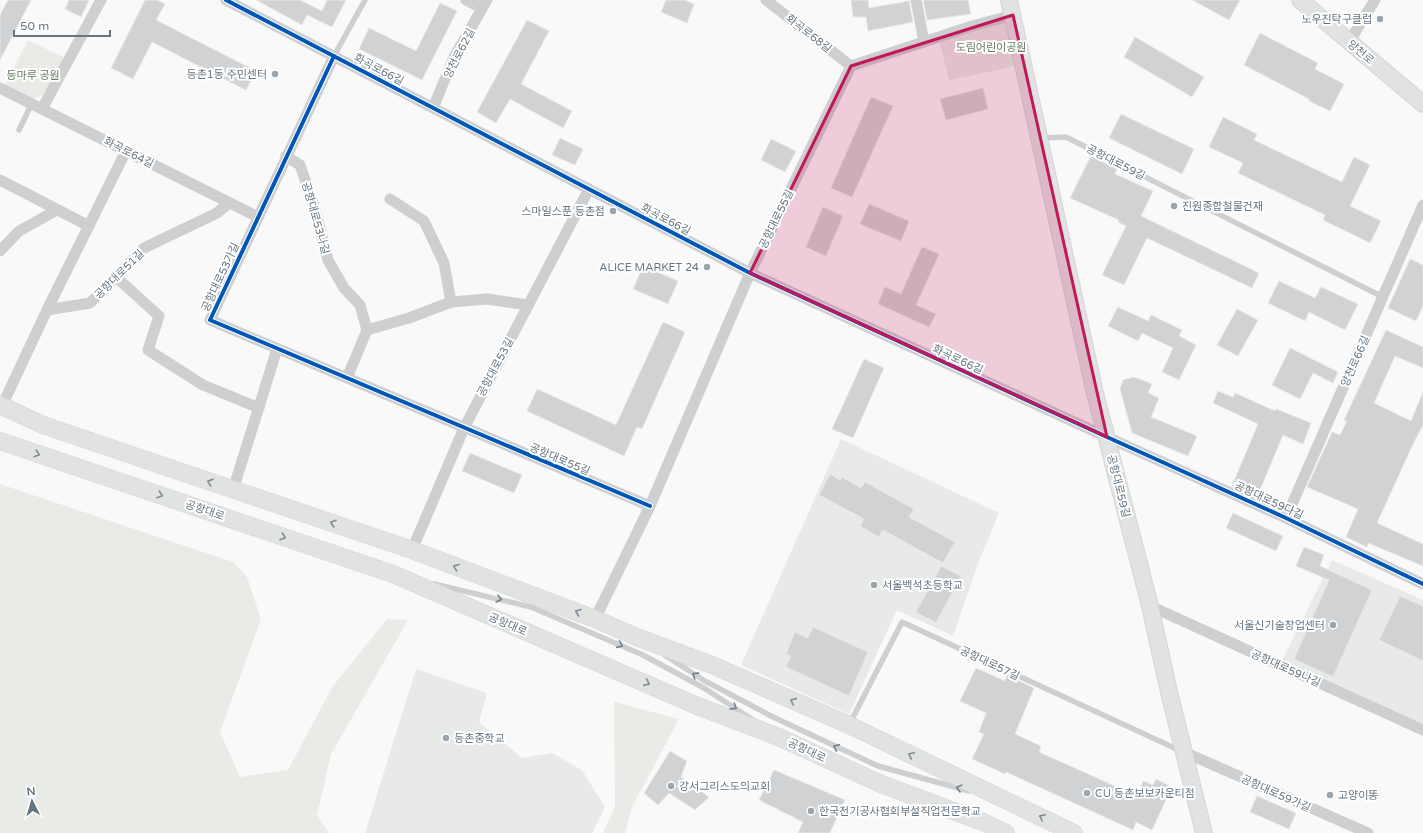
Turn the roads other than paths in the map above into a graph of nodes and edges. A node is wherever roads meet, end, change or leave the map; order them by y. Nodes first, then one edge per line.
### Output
1 (101, 0) edge
2 (226, 0) edge
3 (364, 0) edge
4 (466, 0) edge
5 (766, 0) edge
6 (916, 0) edge
7 (1300, 0) edge
8 (1376, 0) edge
9 (485, 4) edge
10 (1011, 8) edge
11 (924, 42) junction
12 (1349, 42) junction
13 (334, 56) junction
14 (851, 66) junction
15 (0, 88) edge
16 (1423, 104) edge
17 (37, 106) junction
18 (433, 108) junction
19 (19, 130) dead end
20 (1040, 138) junction
21 (126, 151) junction
22 (286, 156) junction
23 (0, 180) edge
24 (589, 189) junction
25 (390, 199) dead end
26 (229, 202) junction
27 (1423, 205) edge
28 (57, 210) junction
29 (258, 217) junction
30 (89, 226) junction
31 (0, 251) edge
32 (750, 273) junction
33 (116, 277) junction
34 (1383, 297) junction
35 (451, 302) junction
36 (528, 305) junction
37 (47, 310) junction
38 (367, 330) junction
39 (277, 348) junction
40 (347, 378) junction
41 (258, 408) junction
42 (3, 409) edge
43 (464, 428) junction
44 (1107, 437) junction
45 (0, 441) edge
46 (233, 490) junction
47 (650, 506) junction
48 (1286, 518) junction
49 (412, 550) junction
50 (393, 574) junction
51 (1423, 584) edge
52 (1150, 606) junction
53 (595, 619) junction
54 (640, 638) junction
55 (849, 725) junction
56 (1423, 730) edge
57 (781, 738) junction
58 (1184, 752) junction
59 (1010, 802) junction
60 (1006, 833) edge
61 (1074, 833) edge
62 (1204, 833) edge
63 (1368, 833) edge

1 - 17 street
2 - 13 street, 화곡로66길
3 - 13 lane
4 - 9 street
5 - 14 street, 화곡로68길
6 - 11 street
7 - 12 main road, 양천로
8 - 12 street
9 - 18 street, 양천로62길
10 - 11 street, 공항대로59길
10 - 20 main road, 공항대로59길
11 - 14 street, 공항대로59길
12 - 16 main road, 양천로
13 - 18 street, 화곡로66길
13 - 22 street, 공항대로53가길
14 - 32 street, 공항대로55길
15 - 17 street, 화곡로64길
17 - 19 lane
17 - 21 street, 화곡로64길
18 - 24 street, 화곡로66길
20 - 34 lane, 공항대로59길
20 - 44 main road, 공항대로59길
21 - 26 street, 화곡로64길
21 - 30 street
22 - 29 street, 공항대로53가길
22 - 38 street, 공항대로53나길
23 - 28 street
24 - 32 street, 화곡로66길
24 - 36 street, 공항대로53길
25 - 35 street
26 - 29 street, 화곡로64길
26 - 33 street, 공항대로51길
27 - 34 street, 양천로66길
28 - 30 street
28 - 31 street
29 - 39 street, 공항대로53가길
30 - 37 street
32 - 44 street, 화곡로66길
32 - 47 street, 공항대로55길
33 - 37 street, 공항대로51길
33 - 41 street
34 - 48 street, 양천로66길
35 - 36 street
35 - 38 street
36 - 43 street, 공항대로53길
37 - 42 street
38 - 40 street
39 - 40 street, 공항대로53가길
39 - 41 street
40 - 43 street, 공항대로53가길
41 - 46 street
46 -> 42 main road
43 - 47 street, 공항대로55길
43 - 49 street, 공항대로53길
44 - 48 street, 공항대로59다길
44 - 52 main road, 공항대로59길
45 -> 50 main road, 공항대로
49 -> 46 main road
47 - 53 street, 공항대로55길
48 - 51 street, 공항대로59다길
53 -> 49 main road
50 -> 57 main road, 공항대로
50 -> 57 lane
52 - 56 street, 공항대로59나길
52 - 58 main road, 공항대로59길
53 - 54 main road
55 -> 54 main road
59 -> 54 lane
55 - 58 lane, 공항대로57길
59 -> 55 main road
57 - 60 main road, 공항대로
58 - 62 main road, 공항대로59길
58 - 63 street, 공항대로59가길
61 -> 59 main road

